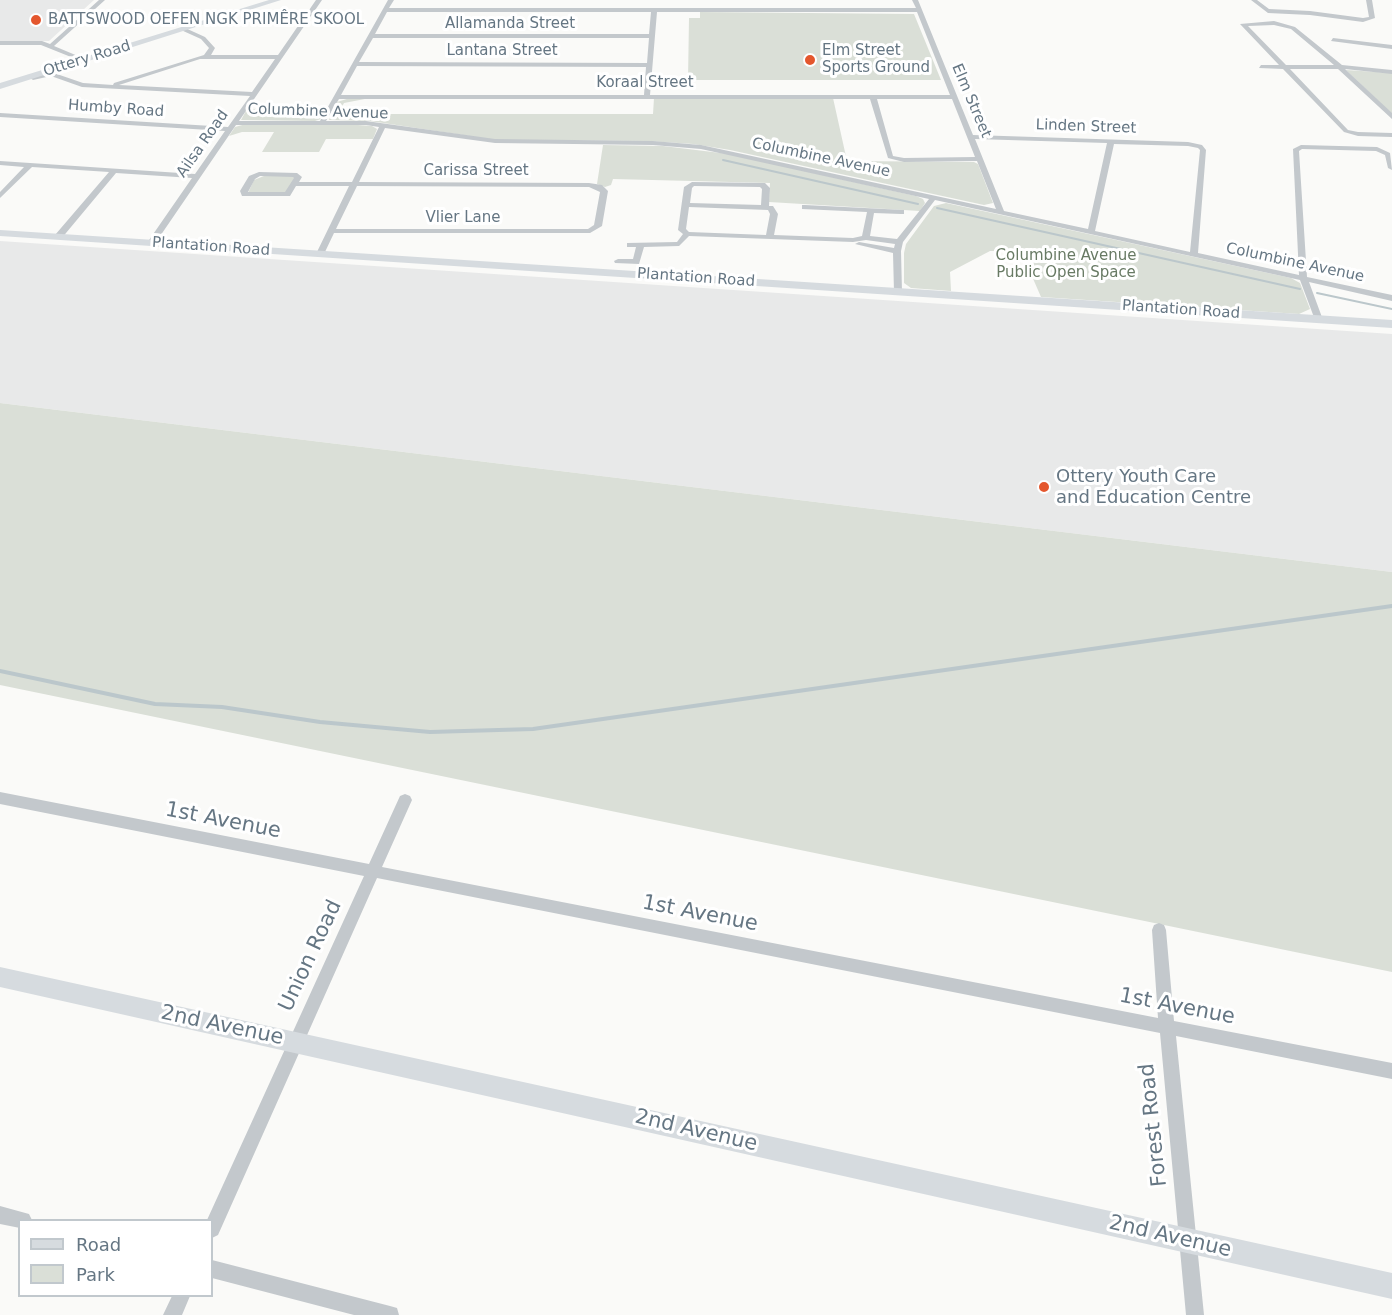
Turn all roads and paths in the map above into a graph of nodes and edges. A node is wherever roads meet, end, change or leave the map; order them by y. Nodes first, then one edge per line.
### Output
1 (102, 0) edge
2 (261, 0) edge
3 (277, 0) edge
4 (319, 0) edge
5 (391, 0) edge
6 (684, 0) edge
7 (808, 0) edge
8 (915, 0) edge
9 (1254, 0) edge
10 (1369, 0) edge
11 (386, 9) junction
12 (919, 9) junction
13 (654, 10) junction
14 (684, 10) junction
15 (810, 10) junction
16 (183, 29) junction
17 (370, 36) junction
18 (651, 36) junction
19 (1333, 40) dead end
20 (0, 43) edge
21 (51, 46) junction
22 (1392, 47) edge
23 (206, 57) junction
24 (280, 57) junction
25 (79, 59) junction
26 (354, 64) junction
27 (649, 65) junction
28 (66, 66) junction
29 (1261, 67) dead end
30 (1285, 67) junction
31 (1340, 67) junction
32 (1392, 72) edge
33 (61, 77) junction
34 (2, 83) edge
35 (110, 86) junction
36 (254, 94) junction
37 (647, 96) junction
38 (336, 97) junction
39 (873, 97) junction
40 (954, 97) junction
41 (0, 115) edge
42 (1392, 117) edge
43 (322, 123) junction
44 (383, 125) junction
45 (232, 126) junction
46 (1392, 135) edge
47 (971, 137) junction
48 (1111, 141) junction
49 (981, 159) junction
50 (0, 163) edge
51 (30, 165) junction
52 (1392, 168) edge
53 (115, 170) junction
54 (198, 176) junction
55 (295, 184) junction
56 (354, 185) junction
57 (0, 196) edge
58 (934, 197) junction
59 (685, 205) junction
60 (765, 207) junction
61 (805, 207) dead end
62 (871, 210) junction
63 (901, 212) dead end
64 (1001, 212) junction
65 (594, 229) joint
66 (332, 231) junction
67 (1091, 232) junction
68 (0, 233) edge
69 (687, 234) junction
70 (770, 235) junction
71 (58, 237) junction
72 (866, 238) junction
73 (853, 240) junction
74 (151, 243) junction
75 (630, 244) dead end
76 (641, 245) junction
77 (898, 247) junction
78 (320, 254) junction
79 (1194, 254) junction
80 (618, 261) dead end
81 (1303, 278) junction
82 (898, 292) junction
83 (1392, 298) edge
84 (1320, 320) junction
85 (1392, 324) edge
86 (0, 798) edge
87 (405, 800) dead end
88 (374, 872) junction
89 (1160, 930) dead end
90 (0, 977) edge
91 (1167, 1027) junction
92 (296, 1042) junction
93 (1392, 1071) edge
94 (0, 1215) edge
95 (18, 1220) edge
96 (213, 1227) edge
97 (1189, 1241) junction
98 (213, 1269) edge
99 (1392, 1286) edge
100 (181, 1297) edge
101 (172, 1315) edge
102 (390, 1315) edge
103 (1196, 1315) edge

1 - 21 street
2 - 25 street, Ottery Road
3 - 16 street, Ottery Road
4 - 24 street, Ailsa Road
5 - 11 street
6 - 14 street
7 - 15 street
8 - 12 street, Elm Street
9 - 10 street
11 - 13 street
11 - 17 street
12 - 15 street
12 - 40 street, Elm Street
13 - 14 street
13 - 18 street
14 - 15 street
16 - 23 street
16 - 25 street, Ottery Road
17 - 18 street, Allamanda Street
17 - 26 street
18 - 27 street
19 - 22 street
20 - 21 street
21 - 25 street
23 - 24 street
23 - 35 street
24 - 36 street, Ailsa Road
25 - 28 street, Ottery Road
25 - 34 street, Ottery Road
26 - 27 street, Lantana Street
26 - 38 street
27 - 37 street
28 - 33 street
28 - 34 street, Ottery Road
29 - 30 street
30 - 31 street
30 - 31 street
30 - 46 street
31 - 32 street
31 - 42 street
33 - 34 street
33 - 35 street
35 - 36 street
36 - 45 street, Ailsa Road
37 - 38 street, Koraal Street
37 - 39 street, Koraal Street
38 - 43 street
39 - 40 street, Koraal Street
39 - 49 street
40 - 47 street, Elm Street
41 - 45 street, Humby Road
43 - 44 street, Columbine Avenue
43 - 45 street, Columbine Avenue
44 - 56 street
44 - 58 street, Columbine Avenue
45 - 54 street, Ailsa Road
47 - 48 street, Linden Street
47 - 49 street, Elm Street
48 - 67 street
48 - 79 street, Linden Street
49 - 64 street, Elm Street
50 - 51 street
51 - 53 street
51 - 57 street
52 - 81 street
53 - 54 street
53 - 71 street
54 - 74 street, Ailsa Road
55 - 55 street
55 - 56 street, Carissa Street
56 - 65 street, Carissa Street
56 - 66 street
58 - 64 street, Columbine Avenue
58 - 77 street
59 - 60 street
59 - 60 street
59 - 69 street
60 - 70 street
61 - 62 street
62 - 63 street
62 - 72 street
64 - 67 street, Columbine Avenue
65 - 66 street, Vlier Lane
66 - 78 street
67 - 79 street, Columbine Avenue
68 - 71 street, Plantation Road
69 - 70 street
69 - 76 street
70 - 73 street
71 - 74 street, Plantation Road
72 - 73 street
72 - 77 street
73 - 77 street
74 - 78 street, Plantation Road
75 - 76 street
76 - 80 street
77 - 82 street
78 - 82 street, Plantation Road
79 - 81 street, Columbine Avenue
81 - 83 street, Columbine Avenue
81 - 84 street
82 - 84 street, Plantation Road
84 - 85 street, Plantation Road
86 - 88 street, 1st Avenue
87 - 88 street, Union Road
88 - 91 street, 1st Avenue
88 - 92 street, Union Road
89 - 91 street, Forest Road
90 - 92 street, 2nd Avenue
91 - 93 street, 1st Avenue
91 - 97 street, Forest Road
92 - 96 street, Union Road
92 - 97 street, 2nd Avenue
94 - 95 street
97 - 99 street, 2nd Avenue
97 - 103 street, Forest Road
98 - 102 street
100 - 101 street

